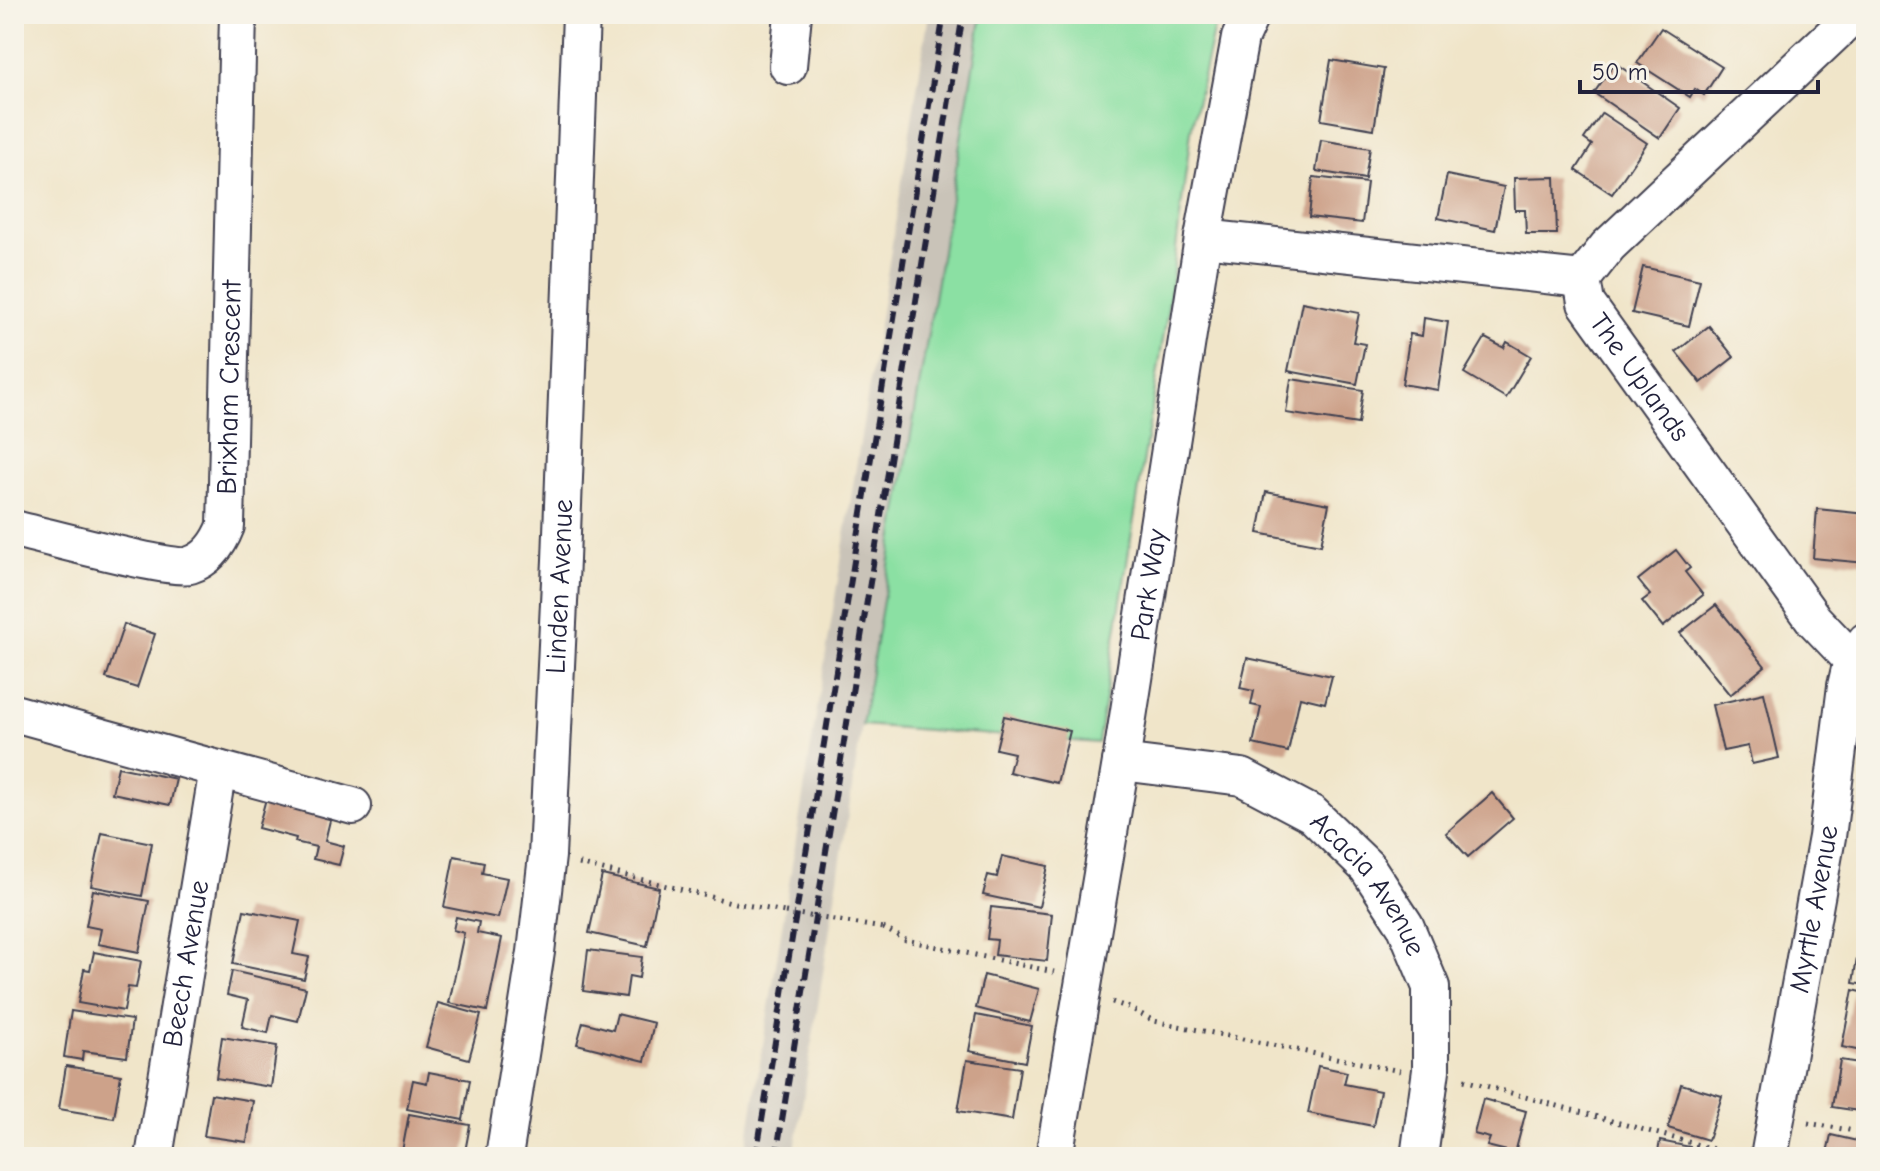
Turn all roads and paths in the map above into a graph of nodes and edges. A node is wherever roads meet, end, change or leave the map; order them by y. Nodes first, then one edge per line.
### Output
1 (238, 14) edge
2 (581, 14) edge
3 (793, 14) edge
4 (1251, 14) edge
5 (1855, 14) edge
6 (788, 66) dead end
7 (1203, 238) junction
8 (1582, 279) junction
9 (14, 529) edge
10 (1858, 673) edge
11 (14, 713) edge
12 (1121, 762) junction
13 (218, 769) junction
14 (353, 806) dead end
15 (547, 856) junction
16 (1059, 973) dead end
17 (1107, 1001) dead end
18 (1430, 1074) junction
19 (1866, 1133) edge
20 (1771, 1147) edge
21 (154, 1157) edge
22 (504, 1157) edge
23 (1054, 1157) edge
24 (1419, 1157) edge

1 - 9 street, Brixham Crescent
2 - 15 street, Linden Avenue
3 - 6 street
4 - 7 street, Park Way
5 - 8 street
7 - 8 street, The Uplands
7 - 12 street, Park Way
8 - 10 street, The Uplands
10 - 20 street, Myrtle Avenue
11 - 13 street
12 - 18 street, Acacia Avenue
12 - 23 street, Park Way
13 - 14 street
13 - 21 street, Beech Avenue
15 - 16 path, bridge
15 - 22 street, Linden Avenue
17 - 18 path
18 - 20 path
18 - 24 street, Acacia Avenue
19 - 20 path

